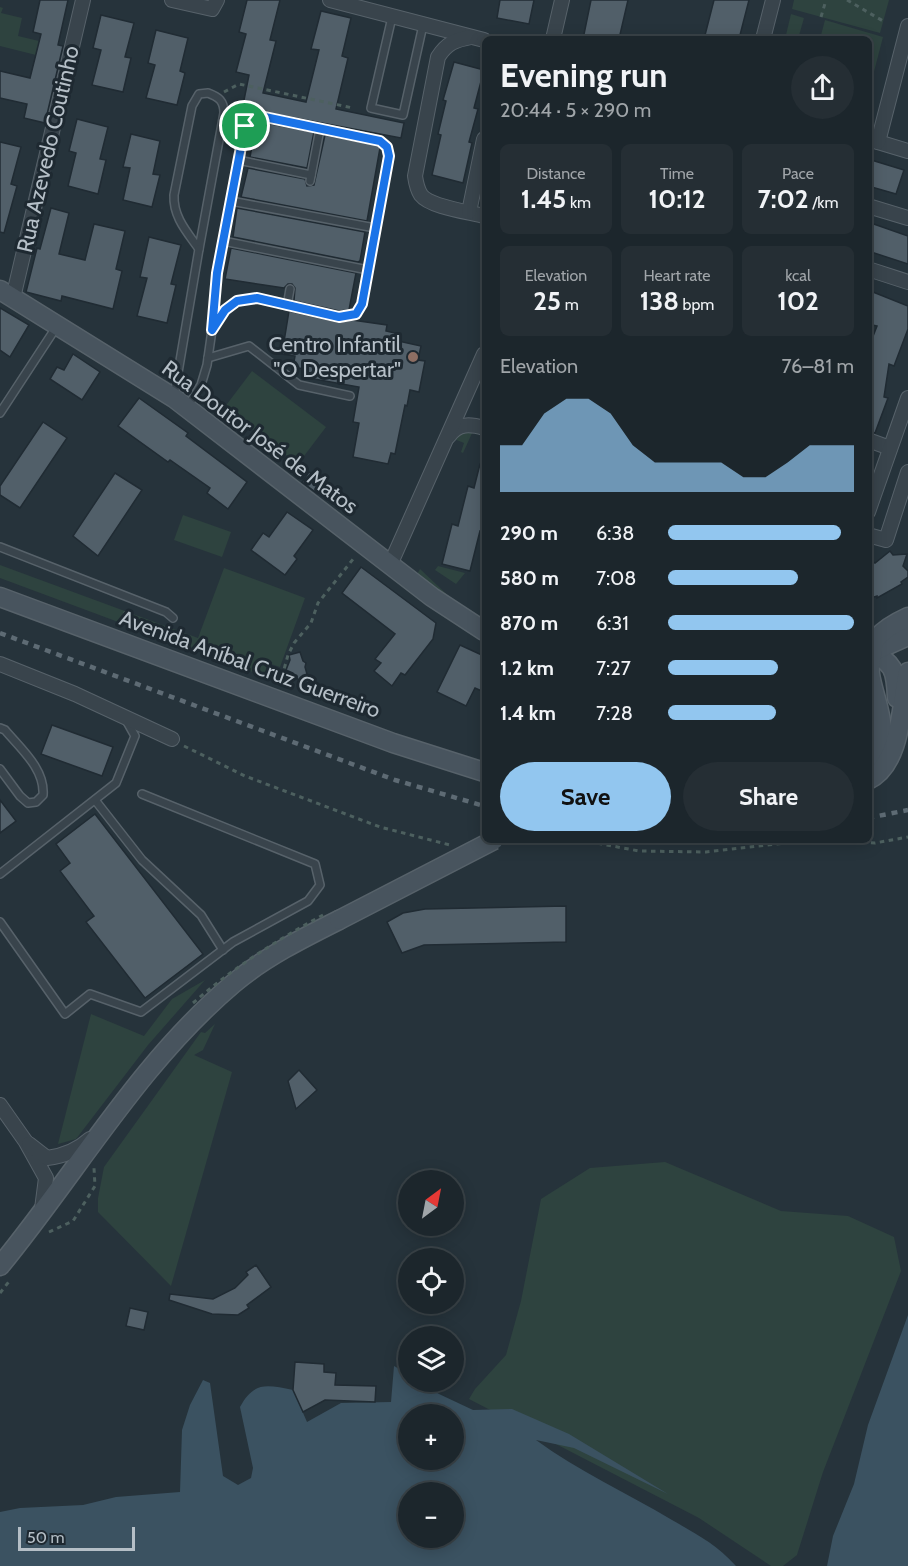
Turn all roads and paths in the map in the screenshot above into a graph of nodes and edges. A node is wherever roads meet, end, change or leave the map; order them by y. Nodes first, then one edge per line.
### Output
1 (83, 0) edge
2 (172, 0) edge
3 (217, 0) edge
4 (330, 0) edge
5 (562, 0) edge
6 (773, 0) edge
7 (826, 0) edge
8 (847, 0) edge
9 (346, 2) edge
10 (392, 17) junction
11 (821, 17) dead end
12 (883, 21) dead end
13 (423, 25) junction
14 (907, 30) edge
15 (554, 36) edge
16 (764, 36) edge
17 (478, 39) edge
18 (438, 57) junction
19 (228, 90) dead end
20 (353, 108) dead end
21 (320, 129) junction
22 (873, 141) edge
23 (482, 149) edge
24 (908, 151) edge
25 (238, 160) junction
26 (231, 201) junction
27 (872, 207) edge
28 (469, 212) junction
29 (482, 215) edge
30 (908, 218) edge
31 (375, 228) junction
32 (223, 242) junction
33 (199, 249) junction
34 (368, 270) junction
35 (872, 270) edge
36 (908, 282) edge
37 (290, 289) dead end
38 (6, 294) edge
39 (287, 306) junction
40 (57, 326) junction
41 (212, 330) junction
42 (208, 358) junction
43 (482, 359) edge
44 (350, 396) dead end
45 (466, 396) junction
46 (908, 398) edge
47 (180, 403) junction
48 (0, 413) edge
49 (481, 427) edge
50 (447, 439) junction
51 (872, 441) edge
52 (890, 448) junction
53 (908, 472) edge
54 (872, 500) edge
55 (872, 536) edge
56 (364, 546) junction
57 (0, 547) edge
58 (390, 565) junction
59 (0, 597) edge
60 (130, 598) junction
61 (908, 608) edge
62 (908, 617) edge
63 (173, 618) dead end
64 (873, 626) edge
65 (482, 630) edge
66 (908, 636) edge
67 (114, 640) junction
68 (872, 646) edge
69 (872, 651) edge
70 (872, 653) edge
71 (0, 664) edge
72 (270, 676) dead end
73 (905, 683) edge
74 (872, 687) edge
75 (872, 691) edge
76 (124, 717) junction
77 (0, 728) edge
78 (172, 740) joint
79 (872, 760) edge
80 (0, 769) edge
81 (482, 771) edge
82 (872, 778) edge
83 (142, 794) dead end
84 (95, 800) junction
85 (908, 837) edge
86 (488, 843) edge
87 (596, 843) edge
88 (786, 843) edge
89 (872, 843) edge
90 (451, 846) dead end
91 (0, 874) edge
92 (0, 922) edge
93 (223, 950) junction
94 (0, 1105) edge
95 (103, 1128) junction
96 (26, 1142) junction
97 (41, 1214) junction
98 (0, 1266) edge

1 - 38 street, Rua Azevedo Coutinho
2 - 3 street
4 - 9 street
5 - 15 street
6 - 16 street
7 - 11 path
8 - 12 path
9 - 10 street
10 - 13 street
10 - 13 lane
13 - 17 street
13 - 18 street
14 - 22 street
17 - 18 street
18 - 28 street
19 - 20 path
21 - 25 lane
21 - 25 lane
21 - 31 lane
22 - 24 street
23 - 28 street
25 - 26 lane
26 - 31 lane
26 - 32 lane
27 - 30 street
28 - 29 street
31 - 34 lane
32 - 34 lane
32 - 41 lane
33 - 33 lane
33 - 47 lane
34 - 39 lane
35 - 36 street
37 - 39 lane
38 - 40 street, Rua Doutor José de Matos
39 - 41 lane
40 - 47 street, Rua Doutor José de Matos
40 - 48 lane
41 - 42 lane
42 - 44 lane
42 - 47 lane
43 - 45 street
45 - 49 street
45 - 50 street
46 - 52 street
47 - 56 street, Rua Doutor José de Matos
49 - 50 street
50 - 58 street
51 - 52 street
52 - 54 street
53 - 55 street
56 - 58 street, Rua Doutor José de Matos
56 - 72 path
57 - 60 lane
58 - 65 street, Rua Doutor José de Matos
59 - 67 street, Avenida Aníbal Cruz Guerreiro
60 - 63 lane
60 - 67 path
61 - 64 street
62 - 68 street
66 - 69 street
67 - 81 street, Avenida Aníbal Cruz Guerreiro
70 - 73 street
71 - 76 street
73 - 74 street
73 - 82 street
75 - 79 street
76 - 78 street
76 - 84 lane
77 - 80 lane
78 - 90 path
83 - 93 lane
84 - 91 lane
84 - 93 lane
85 - 89 path
86 - 95 street, bridge
87 - 88 path
92 - 93 lane
94 - 96 street
95 - 96 street
95 - 97 street
96 - 97 street
97 - 98 street

